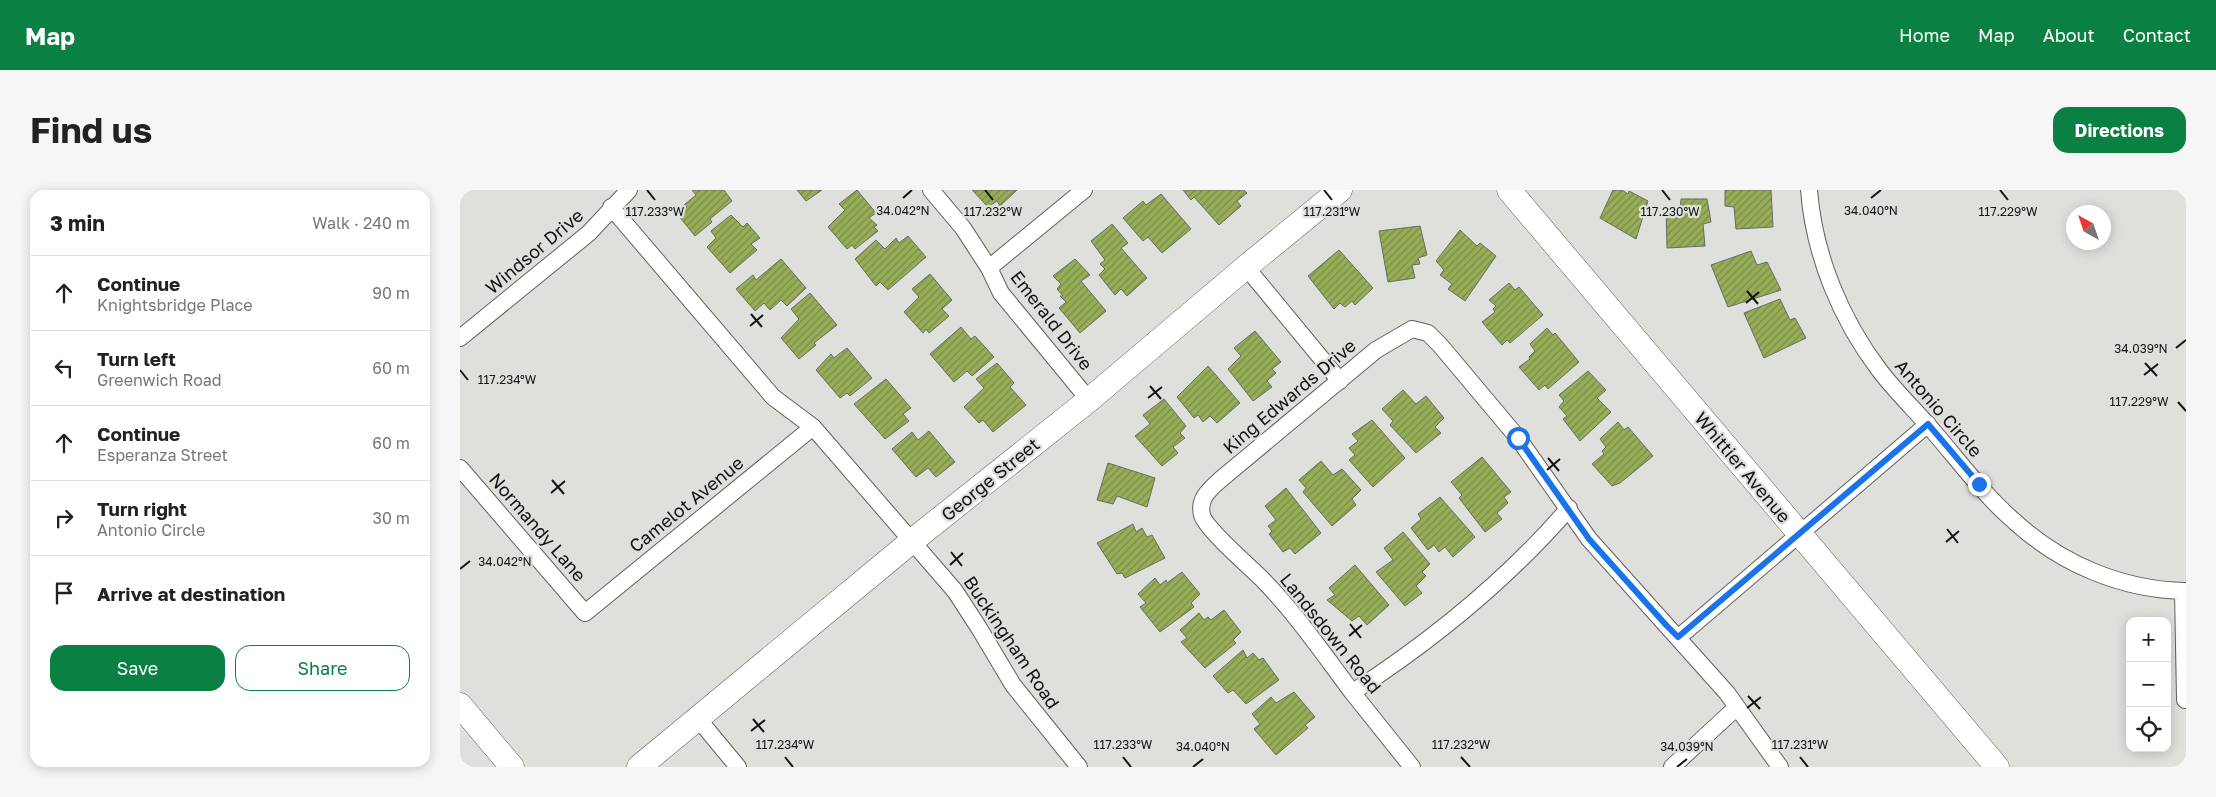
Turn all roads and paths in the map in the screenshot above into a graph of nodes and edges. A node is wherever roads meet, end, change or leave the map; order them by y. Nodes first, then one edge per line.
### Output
1 (630, 190) edge
2 (931, 190) edge
3 (1084, 190) edge
4 (1340, 190) edge
5 (1509, 190) edge
6 (1809, 190) edge
7 (611, 208) junction
8 (1246, 267) junction
9 (989, 268) junction
10 (460, 338) edge
11 (1340, 381) junction
12 (1089, 400) junction
13 (1928, 424) junction
14 (813, 427) junction
15 (460, 468) edge
16 (1201, 504) joint
17 (1569, 508) junction
18 (1799, 534) junction
19 (912, 541) junction
20 (2184, 591) edge
21 (585, 612) joint
22 (1678, 637) junction
23 (1352, 692) junction
24 (2185, 700) edge
25 (460, 706) edge
26 (1737, 707) junction
27 (699, 720) junction
28 (512, 767) edge
29 (639, 767) edge
30 (738, 767) edge
31 (1079, 767) edge
32 (1412, 767) edge
33 (1672, 767) edge
34 (1780, 767) edge
35 (1997, 767) edge

1 - 7 street, Windsor Drive
2 - 9 street, Emerald Drive
3 - 9 street
4 - 8 street, George Street
5 - 18 street, Whittier Avenue
6 - 13 street, Antonio Circle
7 - 10 street, Windsor Drive
7 - 14 street, Buckingham Road
8 - 11 street
8 - 12 street, George Street
9 - 12 street, Emerald Drive
11 - 16 street, King Edwards Drive
11 - 17 street, King Edwards Drive
12 - 19 street, George Street
13 - 18 street
13 - 20 street, Antonio Circle
14 - 19 street, Buckingham Road
14 - 21 street, Camelot Avenue
15 - 21 street, Normandy Lane
16 - 23 street, Landsdown Road
17 - 22 street
17 - 23 street
18 - 22 street
18 - 35 street, Whittier Avenue
19 - 27 street, George Street
19 - 31 street, Buckingham Road
20 - 24 street
22 - 26 street
23 - 32 street, Landsdown Road
25 - 28 street
26 - 33 street
26 - 34 street
27 - 29 street, George Street
27 - 30 street

